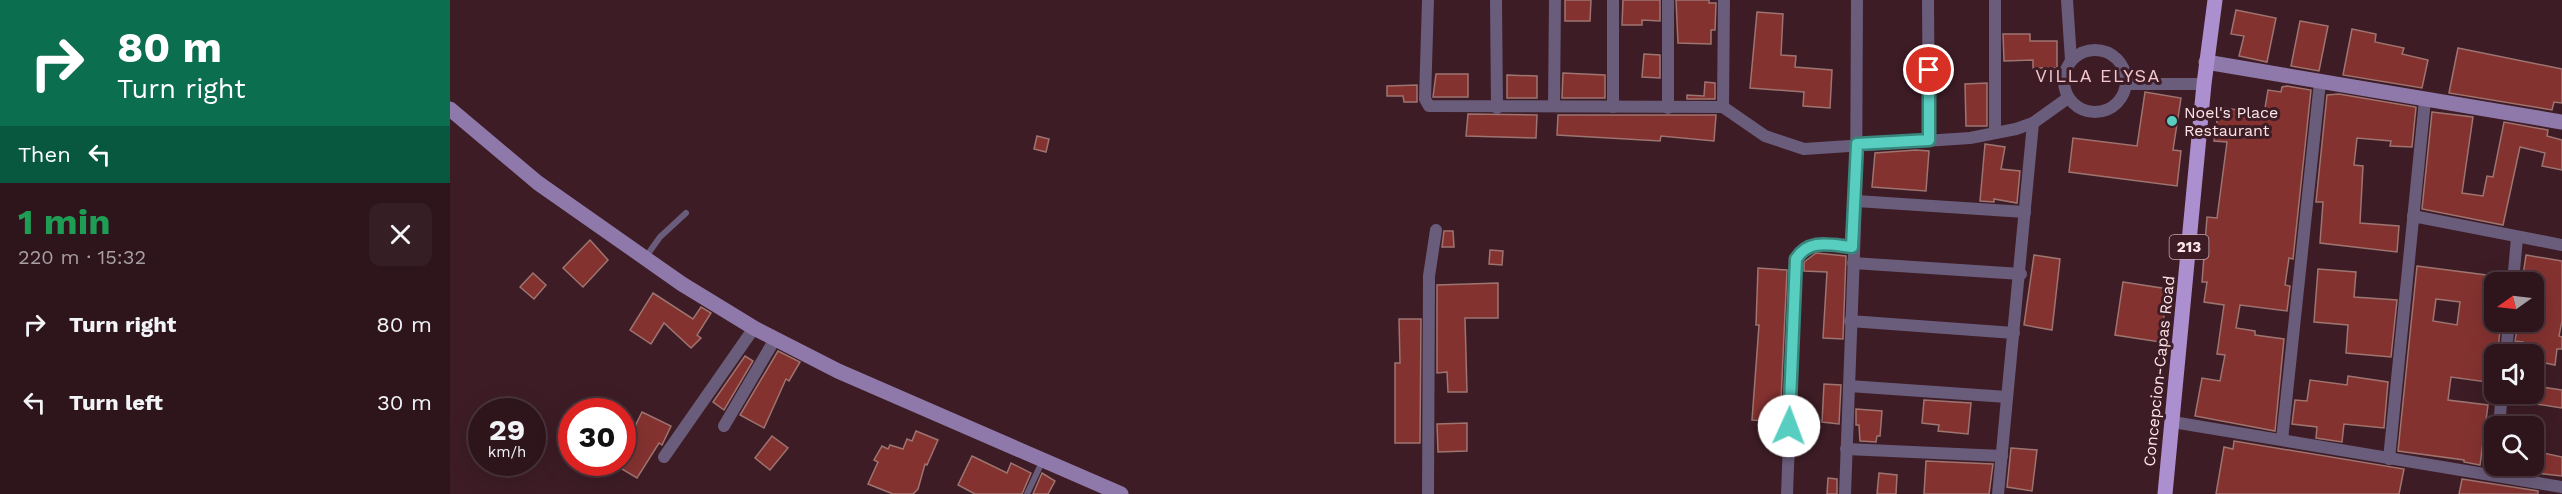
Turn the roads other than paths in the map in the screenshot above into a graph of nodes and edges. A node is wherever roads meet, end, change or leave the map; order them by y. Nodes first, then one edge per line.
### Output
1 (1428, 0) edge
2 (1496, 0) edge
3 (1555, 0) edge
4 (1613, 0) edge
5 (1668, 0) edge
6 (1724, 0) edge
7 (1857, 0) edge
8 (1928, 0) edge
9 (1995, 0) edge
10 (2067, 0) edge
11 (2215, 0) edge
12 (2072, 60) junction
13 (2206, 62) junction
14 (2320, 82) junction
15 (2126, 84) junction
16 (2204, 84) junction
17 (2068, 98) junction
18 (2425, 100) junction
19 (1554, 106) junction
20 (1613, 107) junction
21 (1723, 107) junction
22 (1497, 108) junction
23 (1668, 108) junction
24 (450, 109) edge
25 (2562, 122) edge
26 (2034, 123) junction
27 (1995, 133) junction
28 (1929, 140) junction
29 (1857, 144) junction
30 (1856, 201) junction
31 (2025, 212) junction
32 (686, 213) dead end
33 (2413, 216) junction
34 (1436, 230) dead end
35 (2517, 238) junction
36 (2562, 245) edge
37 (1852, 247) junction
38 (645, 259) junction
39 (1853, 262) junction
40 (2514, 272) edge
41 (2021, 274) junction
42 (1850, 321) junction
43 (754, 328) junction
44 (2014, 333) junction
45 (776, 339) junction
46 (1849, 386) junction
47 (2007, 397) junction
48 (2173, 422) junction
49 (724, 426) dead end
50 (2282, 440) junction
51 (1846, 449) junction
52 (2002, 456) junction
53 (664, 457) dead end
54 (2389, 459) junction
55 (1042, 462) junction
56 (2484, 470) edge
57 (2515, 476) edge
58 (2562, 487) edge
59 (1098, 490) edge
60 (1026, 494) edge
61 (1121, 494) edge
62 (1428, 494) edge
63 (1787, 494) edge
64 (1845, 494) edge
65 (1998, 494) edge
66 (2165, 494) edge

1 - 22 street
2 - 22 street
3 - 19 street
4 - 20 street
5 - 23 street
6 - 21 street
7 - 29 street
8 - 28 street
9 - 27 street
10 - 12 street
11 - 13 main road, Concepcion-Capas Road / 213
12 - 15 street
12 - 17 street
13 - 14 street
13 - 16 main road, Concepcion-Capas Road / 213
14 - 18 street
14 - 50 street
15 - 16 street
15 - 17 street
16 - 48 main road, Concepcion-Capas Road / 213
17 - 26 street
18 - 25 street
18 - 33 street
19 - 20 street
19 - 22 street
20 - 23 street
21 - 23 street
21 - 29 street
24 - 38 street
26 - 27 street
26 - 31 street
27 - 28 street
28 - 29 street
29 - 30 street
30 - 31 street
30 - 37 street
31 - 41 street
32 - 38 lane
33 - 35 street
33 - 54 street
34 - 62 street
35 - 36 street
35 - 40 street
37 - 39 street
37 - 63 street
38 - 43 street
39 - 41 street
39 - 42 street
41 - 44 street
42 - 44 street
42 - 46 street
43 - 45 street
43 - 53 street
44 - 47 street
45 - 49 street
45 - 55 street
46 - 47 street
46 - 51 street
47 - 52 street
48 - 50 street
48 - 66 main road, Concepcion-Capas Road / 213
50 - 54 street
51 - 52 street
51 - 64 street
52 - 65 street
54 - 56 street
55 - 59 street
55 - 60 lane
57 - 58 street
59 - 61 street

